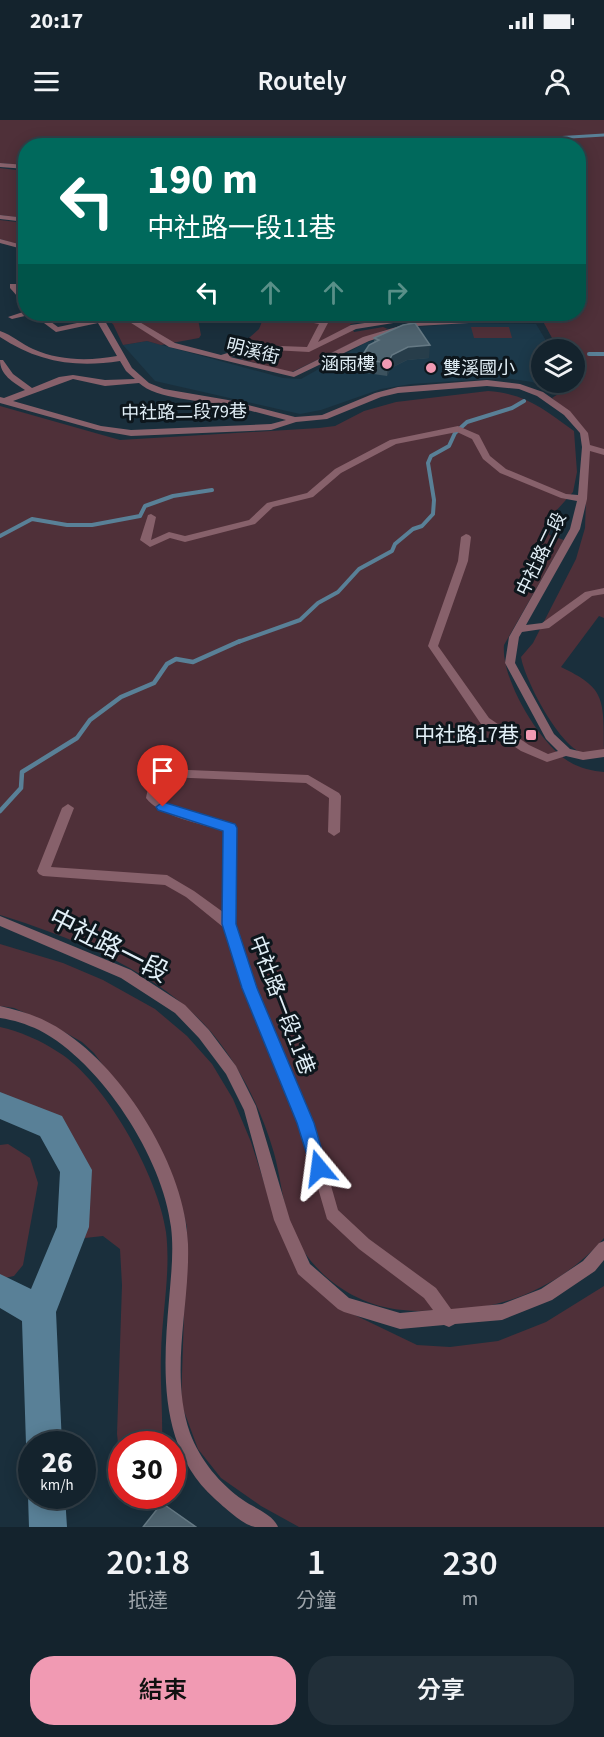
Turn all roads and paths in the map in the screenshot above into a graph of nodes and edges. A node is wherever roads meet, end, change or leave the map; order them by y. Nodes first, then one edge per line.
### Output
1 (0, 165) edge
2 (18, 166) edge
3 (0, 217) edge
4 (18, 219) edge
5 (0, 241) edge
6 (18, 246) edge
7 (13, 286) dead end
8 (18, 293) edge
9 (18, 315) edge
10 (12, 317) dead end
11 (45, 321) edge
12 (86, 321) edge
13 (101, 321) edge
14 (133, 321) edge
15 (319, 321) edge
16 (394, 321) edge
17 (468, 321) edge
18 (324, 322) joint
19 (0, 333) edge
20 (309, 350) junction
21 (121, 358) junction
22 (220, 358) junction
23 (0, 362) edge
24 (139, 381) junction
25 (30, 390) junction
26 (2, 400) edge
27 (295, 420) junction
28 (586, 447) junction
29 (604, 452) edge
30 (582, 499) junction
31 (151, 517) dead end
32 (466, 537) dead end
33 (604, 591) edge
34 (519, 629) junction
35 (566, 752) junction
36 (604, 753) edge
37 (68, 808) dead end
38 (334, 832) dead end
39 (0, 921) edge
40 (229, 924) junction
41 (0, 1012) edge
42 (604, 1248) edge
43 (449, 1319) junction
44 (269, 1527) edge

1 - 2 street
3 - 4 street
5 - 6 street
7 - 8 street
9 - 10 street
11 - 12 street
13 - 21 street
14 - 22 street, 明溪街
15 - 18 street
16 - 20 street
17 - 22 street, 明溪街
18 - 20 street
19 - 21 street
20 - 22 street
21 - 24 street
23 - 25 street
24 - 25 street, 中社路二段79巷
24 - 27 street, 中社路二段
25 - 26 street, 中社路二段79巷
26 - 27 street, 中社路二段79巷
27 - 28 street, 中社路二段
28 - 29 street
28 - 30 street, 中社路二段
30 - 31 street
30 - 34 street, 中社路二段
32 - 35 street
33 - 34 street
34 - 35 street, 中社路二段
35 - 36 street
37 - 40 street
38 - 40 street, 中社路一段11巷
39 - 43 street, 中社路一段
40 - 43 street, 中社路一段11巷
41 - 44 street
42 - 43 street, 中社路一段

